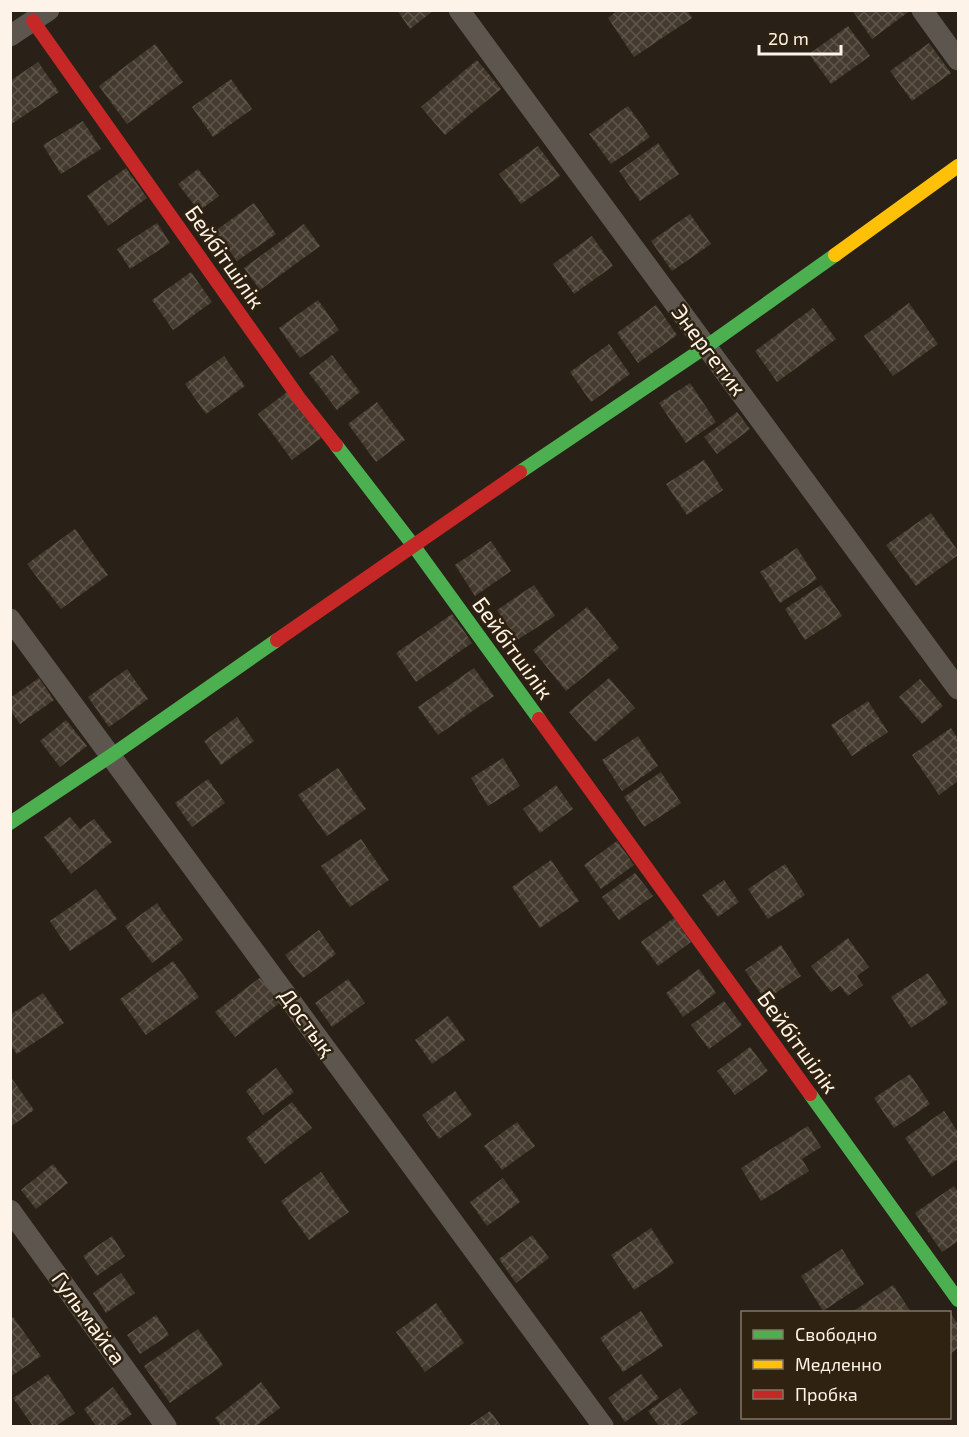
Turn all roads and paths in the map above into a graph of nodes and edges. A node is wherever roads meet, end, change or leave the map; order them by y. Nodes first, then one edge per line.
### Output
1 (459, 10) edge
2 (922, 10) edge
3 (41, 16) edge
4 (10, 36) edge
5 (958, 60) edge
6 (958, 166) edge
7 (707, 346) junction
8 (413, 545) junction
9 (10, 619) edge
10 (958, 689) edge
11 (112, 755) junction
12 (10, 823) edge
13 (10, 1210) edge
14 (958, 1300) edge
15 (166, 1426) edge
16 (603, 1426) edge

1 - 7 street, Энергетик
2 - 5 street
3 - 4 street
3 - 8 street, Бейбітшілік
6 - 7 street
7 - 8 street
7 - 10 street, Энергетик
8 - 11 street
8 - 14 street, Бейбітшілік
9 - 11 street, Достық
11 - 12 street
11 - 16 street, Достық
13 - 15 street, Гульмайса

